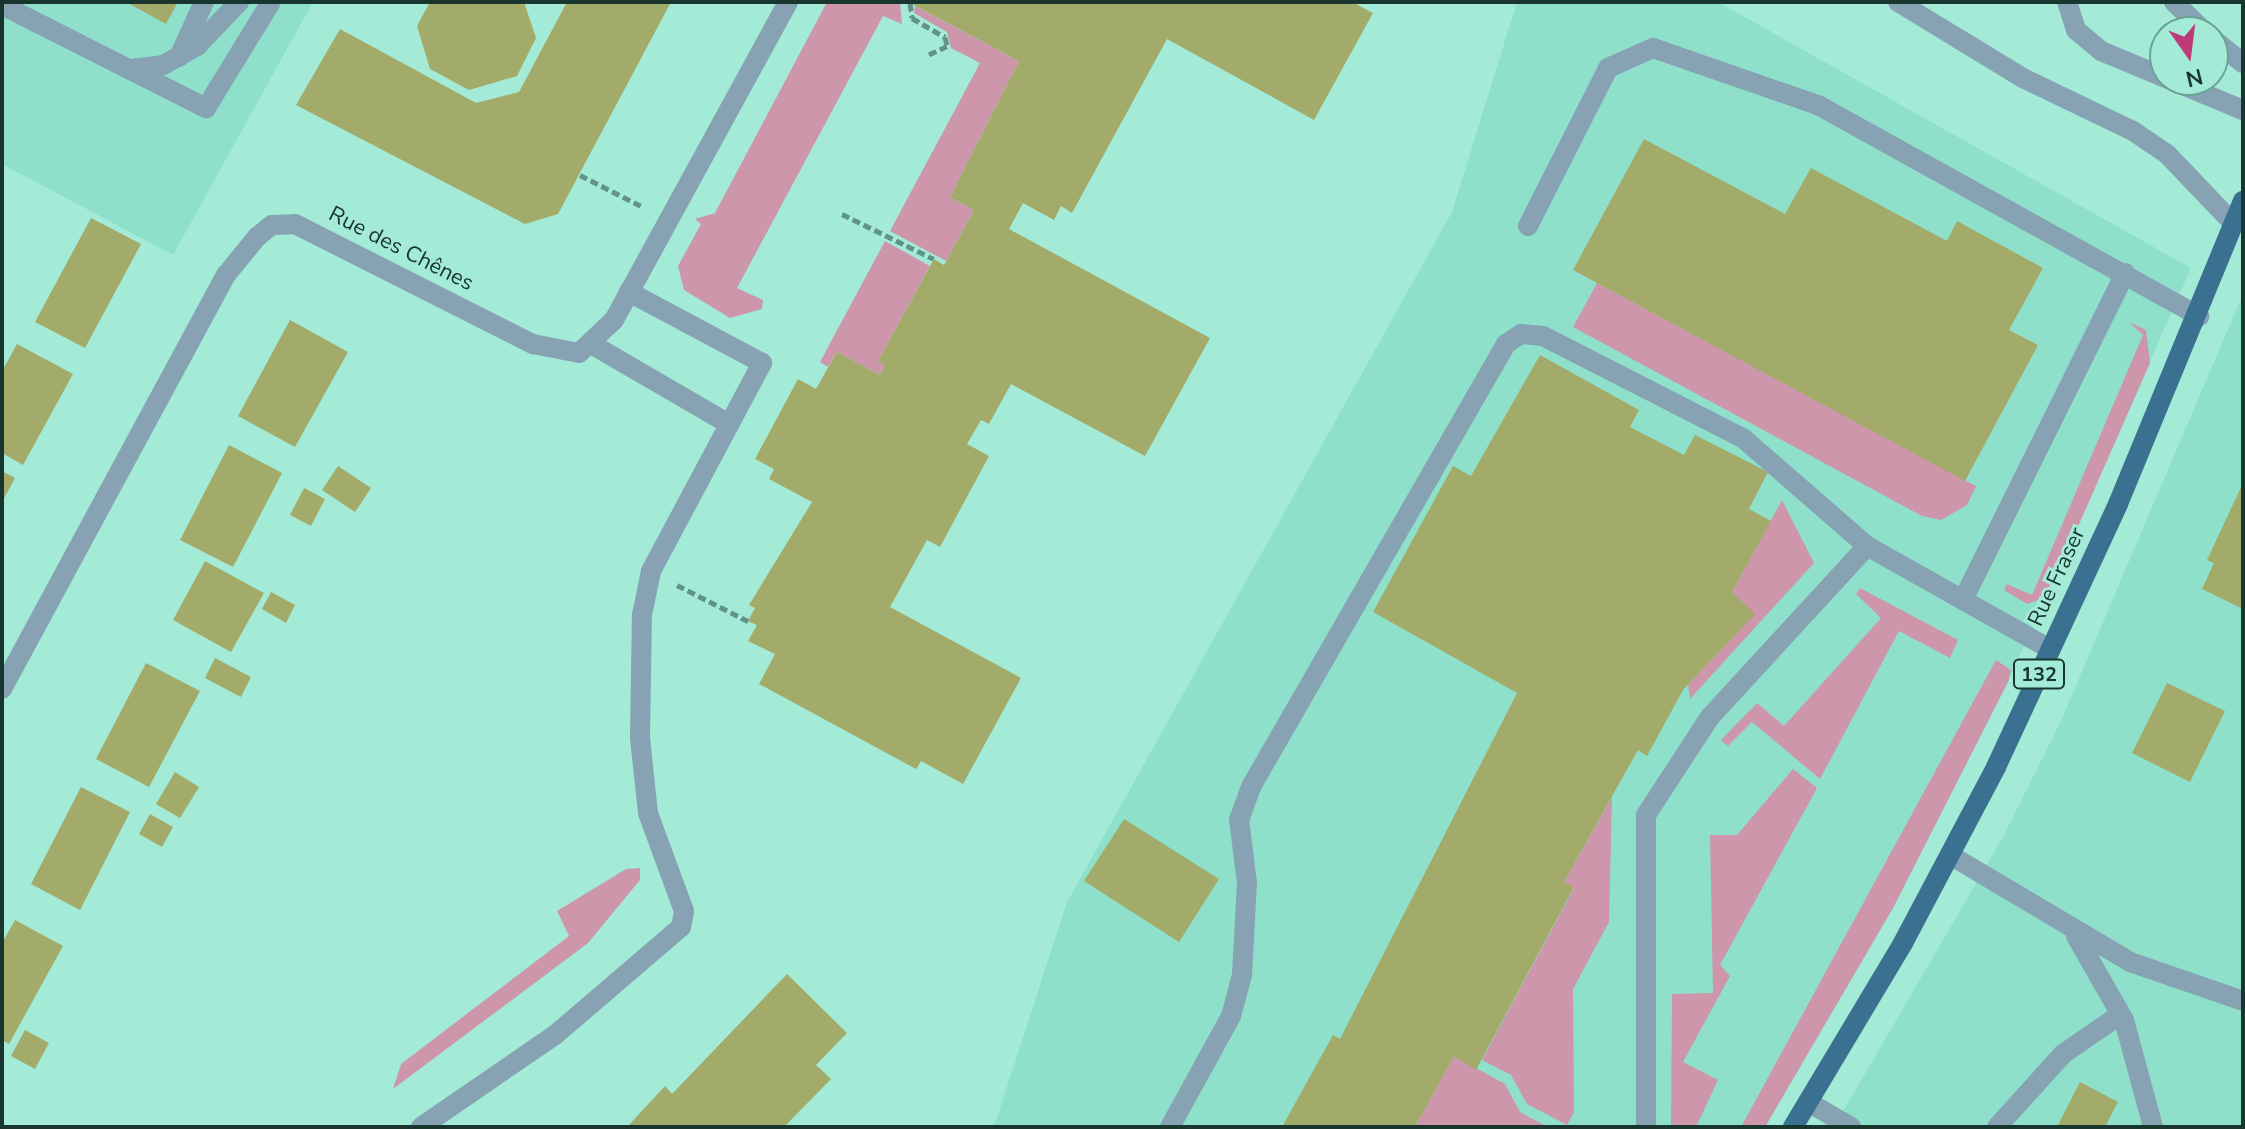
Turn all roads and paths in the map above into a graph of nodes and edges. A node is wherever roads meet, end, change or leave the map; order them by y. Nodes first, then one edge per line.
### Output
1 (204, 2) edge
2 (239, 2) edge
3 (271, 2) edge
4 (788, 2) edge
5 (1898, 2) edge
6 (2067, 2) edge
7 (2174, 2) edge
8 (910, 3) edge
9 (2, 5) edge
10 (2188, 16) edge
11 (926, 56) dead end
12 (179, 57) junction
13 (127, 69) junction
14 (2243, 110) edge
15 (580, 175) dead end
16 (2243, 201) edge
17 (642, 207) dead end
18 (842, 214) dead end
19 (2234, 224) junction
20 (1528, 226) dead end
21 (934, 259) dead end
22 (2125, 273) junction
23 (629, 292) junction
24 (2199, 316) junction
25 (593, 345) junction
26 (729, 424) junction
27 (1867, 546) junction
28 (651, 571) junction
29 (1963, 600) junction
30 (748, 621) dead end
31 (2050, 649) junction
32 (2, 689) edge
33 (1950, 855) junction
34 (2071, 929) junction
35 (2243, 1001) edge
36 (2121, 1014) junction
37 (1808, 1102) junction
38 (421, 1127) edge
39 (1170, 1127) edge
40 (1646, 1127) edge
41 (1793, 1127) edge
42 (1851, 1127) edge
43 (1997, 1127) edge
44 (2153, 1127) edge

1 - 12 street
2 - 12 street
3 - 13 street
4 - 23 street
5 - 19 street
6 - 14 street
7 - 10 street
8 - 11 path
9 - 13 street
12 - 13 street
15 - 17 path
16 - 19 main road, Rue Fraser / 132
18 - 21 path
19 - 24 main road, Rue Fraser / 132
20 - 22 street
22 - 24 street
22 - 29 street
23 - 25 street
23 - 26 street
24 - 31 main road, Rue Fraser / 132
25 - 26 street
25 - 32 street, Rue des Chênes
26 - 28 street
27 - 29 street
27 - 39 street
27 - 40 street
28 - 30 path
28 - 38 street
29 - 31 street
31 - 33 main road, Rue Fraser / 132
33 - 34 street
33 - 37 main road, Rue Fraser / 132
34 - 35 street
34 - 36 street
36 - 43 street
36 - 44 street
37 - 41 main road, Rue Fraser / 132
37 - 42 street

